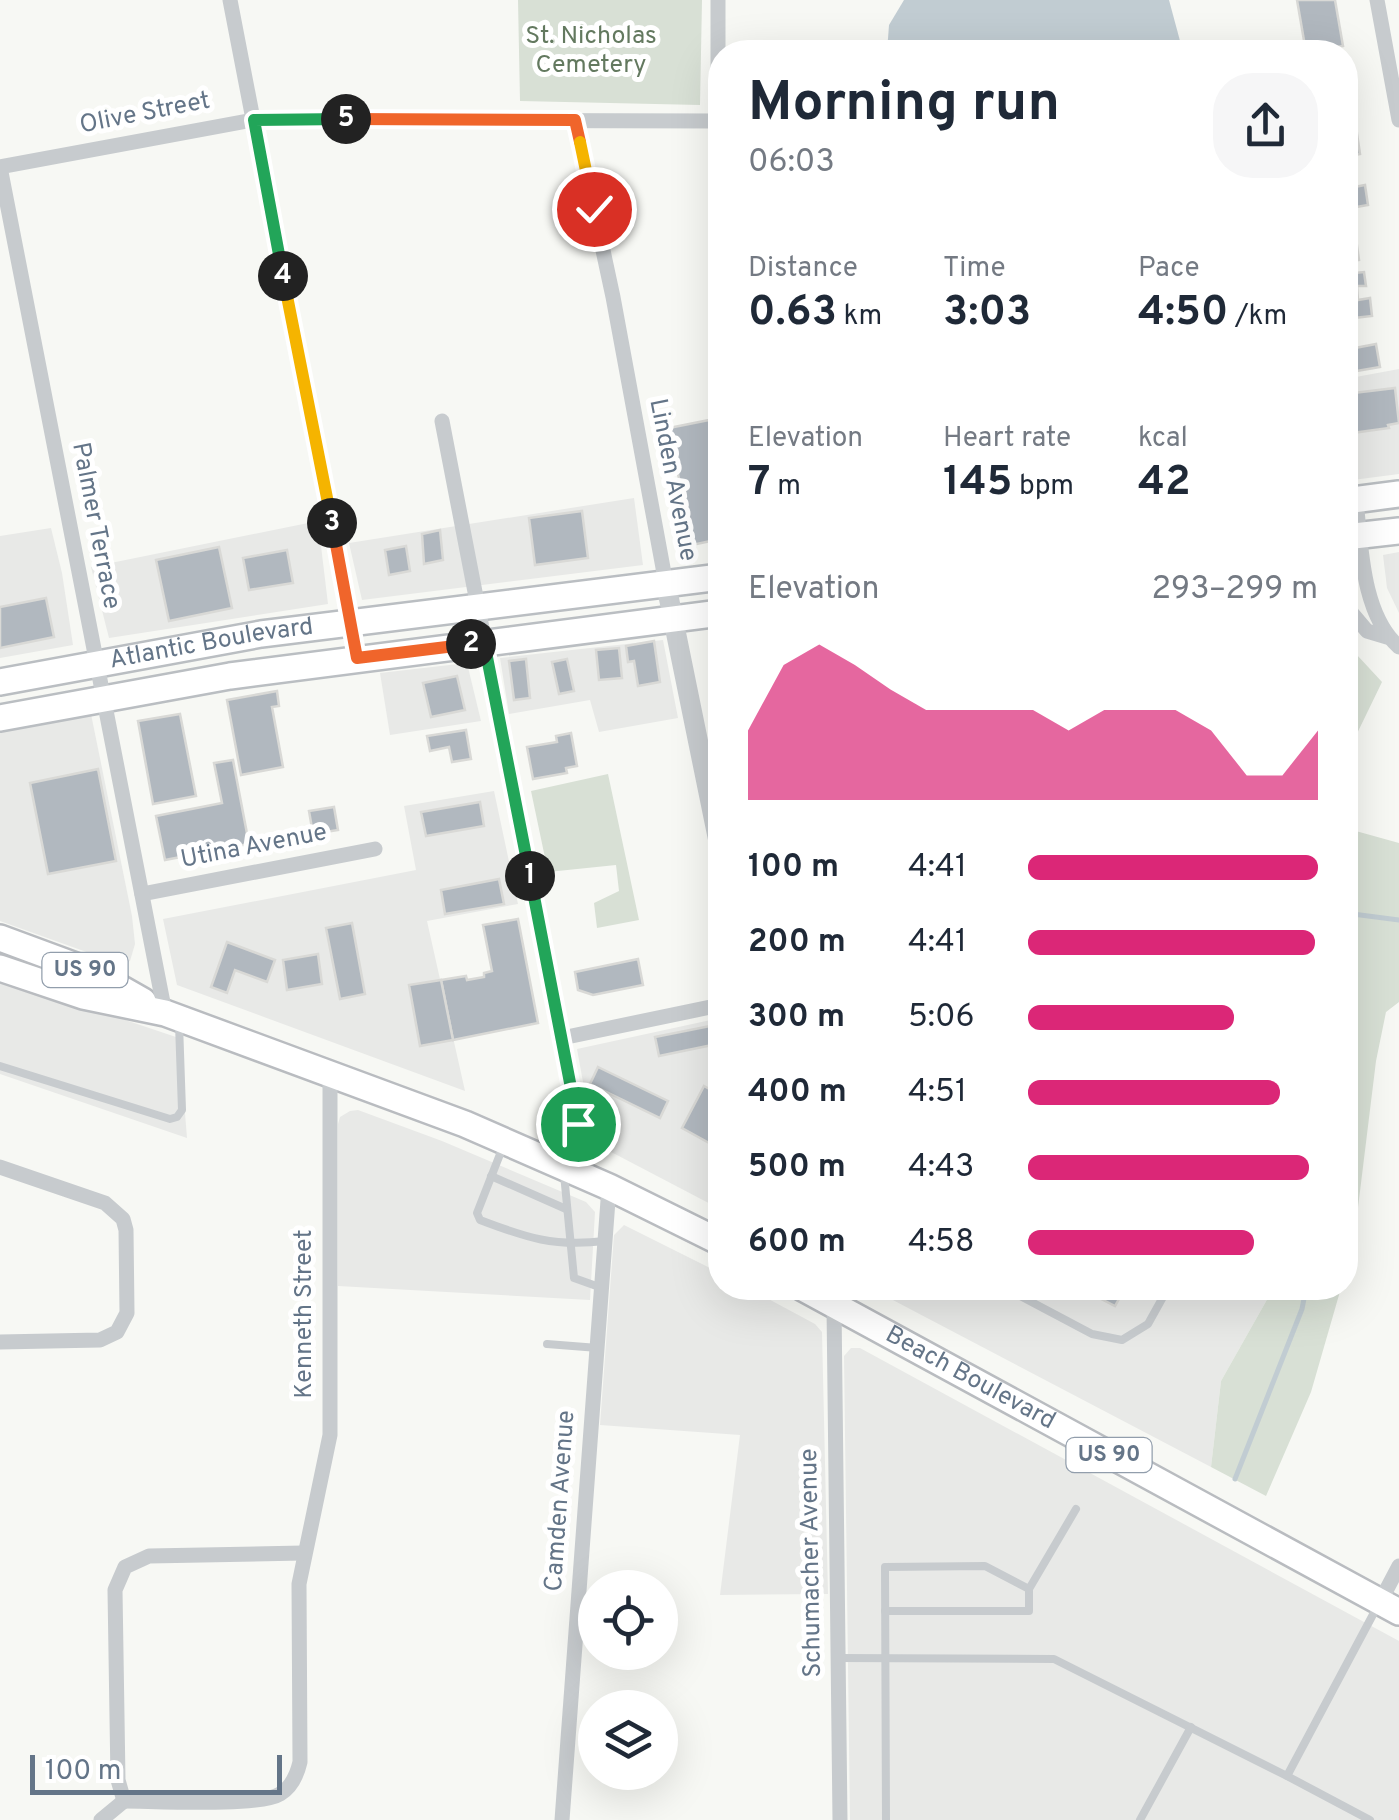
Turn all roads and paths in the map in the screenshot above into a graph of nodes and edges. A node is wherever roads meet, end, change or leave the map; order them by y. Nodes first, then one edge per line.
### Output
1 (230, 0) edge
2 (718, 0) edge
3 (1377, 0) edge
4 (718, 40) edge
5 (254, 120) junction
6 (575, 120) junction
7 (1399, 120) edge
8 (708, 121) edge
9 (0, 167) edge
10 (442, 422) dead end
11 (1399, 494) edge
12 (1358, 499) edge
13 (1399, 531) edge
14 (1358, 535) edge
15 (1358, 553) edge
16 (708, 579) edge
17 (666, 584) junction
18 (477, 606) junction
19 (708, 615) edge
20 (674, 619) junction
21 (1358, 620) edge
22 (350, 622) junction
23 (484, 642) junction
24 (1393, 642) edge
25 (357, 658) junction
26 (96, 662) junction
27 (0, 682) edge
28 (104, 699) junction
29 (0, 718) edge
30 (708, 789) edge
31 (375, 849) dead end
32 (142, 894) junction
33 (0, 938) edge
34 (0, 968) edge
35 (708, 1008) edge
36 (172, 1015) junction
37 (562, 1038) junction
38 (0, 1066) edge
39 (330, 1072) junction
40 (506, 1140) junction
41 (563, 1166) junction
42 (0, 1167) edge
43 (490, 1176) junction
44 (599, 1182) junction
45 (566, 1209) junction
46 (708, 1236) edge
47 (605, 1241) junction
48 (572, 1245) junction
49 (602, 1288) junction
50 (824, 1300) edge
51 (1028, 1300) edge
52 (1161, 1300) edge
53 (834, 1306) junction
54 (0, 1342) edge
55 (548, 1344) dead end
56 (598, 1348) junction
57 (1076, 1510) dead end
58 (304, 1553) junction
59 (1399, 1566) edge
60 (1029, 1589) junction
61 (1389, 1607) edge
62 (886, 1611) junction
63 (838, 1658) junction
64 (886, 1658) junction
65 (1190, 1728) junction
66 (1288, 1776) junction
67 (124, 1801) junction
68 (101, 1820) edge
69 (562, 1820) edge
70 (840, 1820) edge
71 (886, 1820) edge
72 (1140, 1820) edge
73 (1370, 1820) edge

1 - 5 street
2 - 4 street
3 - 7 street
5 - 6 street, Olive Street
5 - 9 street, Olive Street
5 - 22 street
6 - 8 street, Olive Street
6 - 17 street, Linden Avenue
9 - 26 street, Palmer Terrace
10 - 18 street, Camden Avenue
11 - 12 main road
13 - 14 main road
15 - 24 street
16 - 17 main road, Atlantic Boulevard
17 - 18 main road, Atlantic Boulevard
17 - 20 street, Linden Avenue
18 - 22 main road, Atlantic Boulevard
18 - 23 street, Camden Avenue
19 - 20 main road, Atlantic Boulevard
20 - 23 main road, Atlantic Boulevard
20 - 30 street, Linden Avenue
21 - 24 street
22 - 25 street
22 - 26 main road, Atlantic Boulevard
23 - 25 main road, Atlantic Boulevard
23 - 37 street, Camden Avenue
25 - 28 main road, Atlantic Boulevard
26 - 27 main road, Atlantic Boulevard
26 - 28 street, Palmer Terrace
28 - 29 main road, Atlantic Boulevard
28 - 32 street, Palmer Terrace
31 - 32 street, Utina Avenue
32 - 36 street, Palmer Terrace
33 - 36 main road, US 90
34 - 36 main road, US 90
35 - 37 street
36 - 38 lane
36 - 39 main road, US 90
37 - 44 street, Camden Avenue
39 - 40 main road, US 90
39 - 58 street, Kenneth Street
40 - 41 main road, US 90
40 - 43 lane
41 - 44 main road, US 90
41 - 45 lane
42 - 54 street
43 - 45 lane
43 - 48 lane
44 - 46 main road, US 90
44 - 47 street, Camden Avenue
45 - 48 lane
47 - 48 lane
47 - 49 street, Camden Avenue
48 - 49 lane
49 - 56 street, Camden Avenue
50 - 53 main road, Beach Boulevard / US 90
51 - 52 lane
53 - 61 main road, Beach Boulevard / US 90
53 - 63 street, Schumacher Avenue
55 - 56 lane
56 - 69 street, Camden Avenue
57 - 60 lane
58 - 67 street, Kenneth Street
58 - 67 street
59 - 61 street
60 - 62 lane
60 - 62 lane
61 - 66 lane
62 - 64 lane
63 - 64 lane
63 - 70 street, Schumacher Avenue
64 - 65 lane
64 - 71 lane
65 - 66 lane
65 - 72 lane
66 - 73 lane
67 - 68 street

